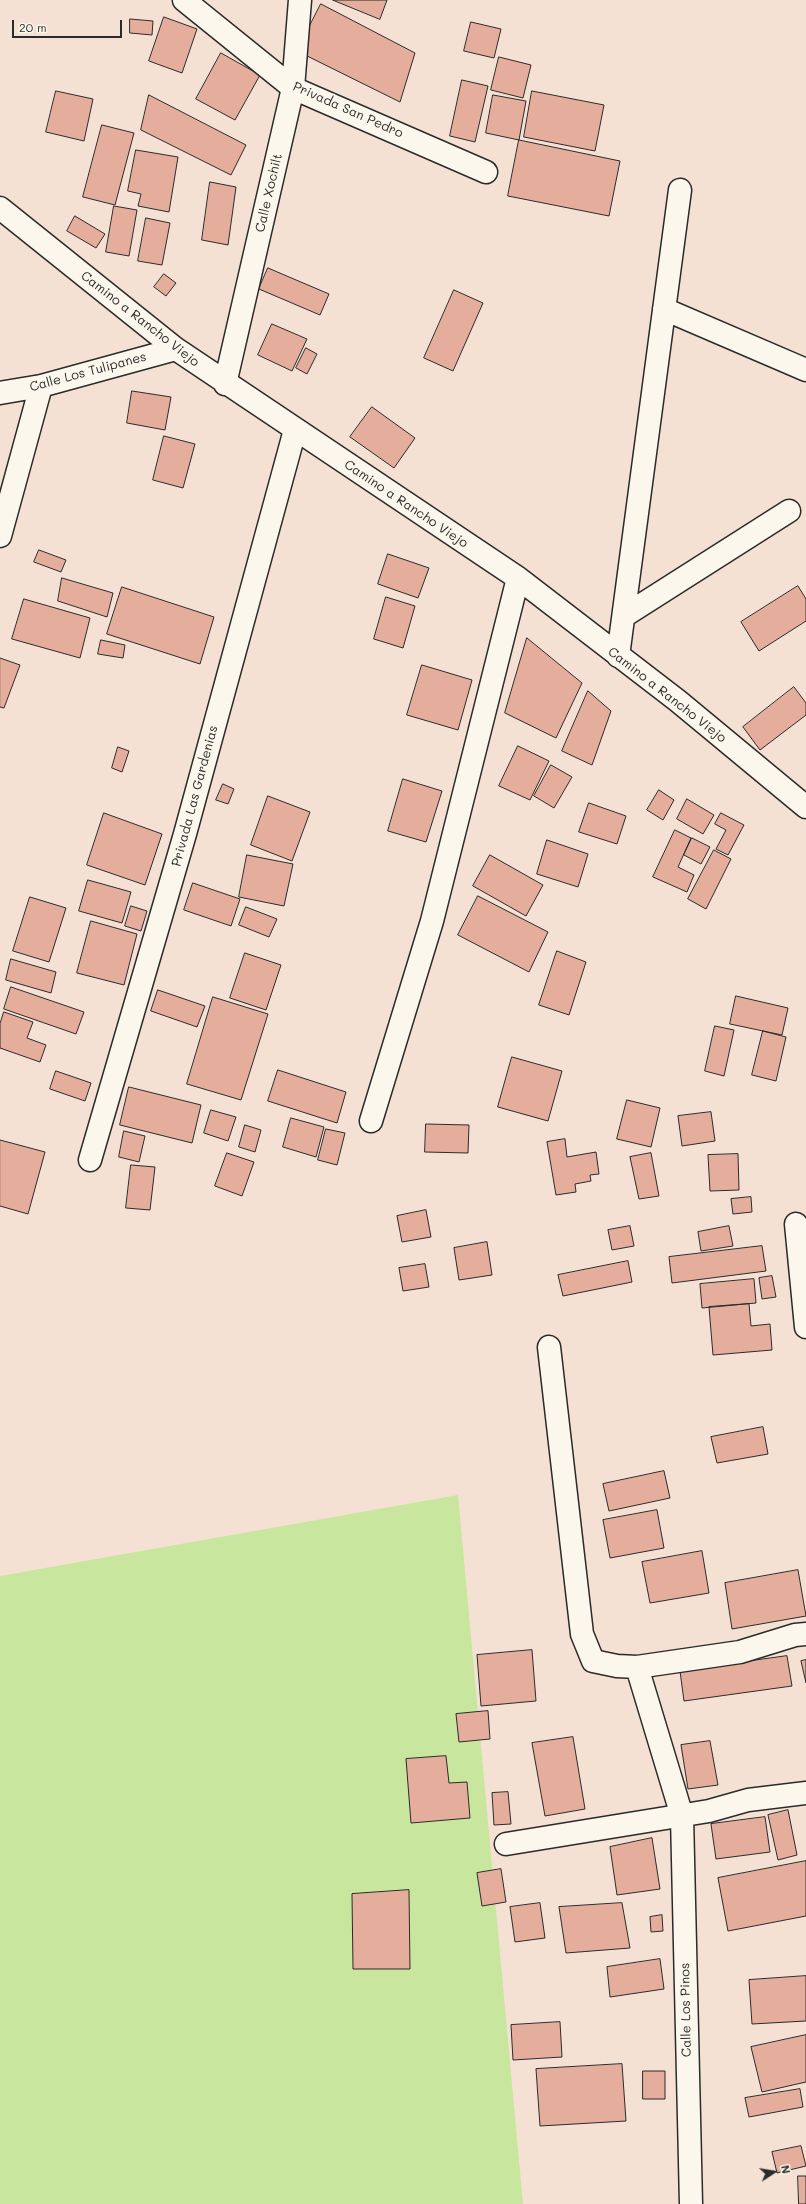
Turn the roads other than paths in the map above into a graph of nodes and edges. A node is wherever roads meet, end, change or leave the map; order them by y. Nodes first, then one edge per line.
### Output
1 (184, 0) edge
2 (300, 0) edge
3 (293, 88) junction
4 (486, 172) dead end
5 (680, 190) dead end
6 (0, 208) edge
7 (664, 309) junction
8 (176, 349) junction
9 (806, 370) edge
10 (225, 384) junction
11 (41, 386) junction
12 (0, 393) edge
13 (295, 430) junction
14 (789, 511) dead end
15 (0, 536) edge
16 (518, 578) junction
17 (624, 616) junction
18 (618, 656) junction
19 (806, 807) edge
20 (372, 1121) dead end
21 (90, 1160) dead end
22 (796, 1224) dead end
23 (806, 1327) edge
24 (550, 1347) dead end
25 (806, 1634) edge
26 (637, 1667) junction
27 (806, 1793) edge
28 (682, 1816) junction
29 (506, 1844) dead end
30 (691, 2204) edge

1 - 3 street, Privada San Pedro
2 - 3 street, Calle Xochilt
3 - 4 street, Privada San Pedro
3 - 10 street, Calle Xochilt
5 - 7 street
6 - 8 street, Camino a Rancho Viejo
7 - 9 street
7 - 17 street
8 - 10 street, Camino a Rancho Viejo
8 - 11 street, Calle Los Tulipanes
10 - 13 street, Camino a Rancho Viejo
11 - 12 street, Calle Los Tulipanes
11 - 15 street
13 - 16 street, Camino a Rancho Viejo
13 - 21 street, Privada Las Gardenias
14 - 17 street
16 - 18 street, Camino a Rancho Viejo
16 - 20 street
17 - 18 street
18 - 19 street, Camino a Rancho Viejo
22 - 23 street
24 - 26 street
25 - 26 street
26 - 28 street, Calle Los Pinos
27 - 28 street
28 - 29 street
28 - 30 street, Calle Los Pinos

